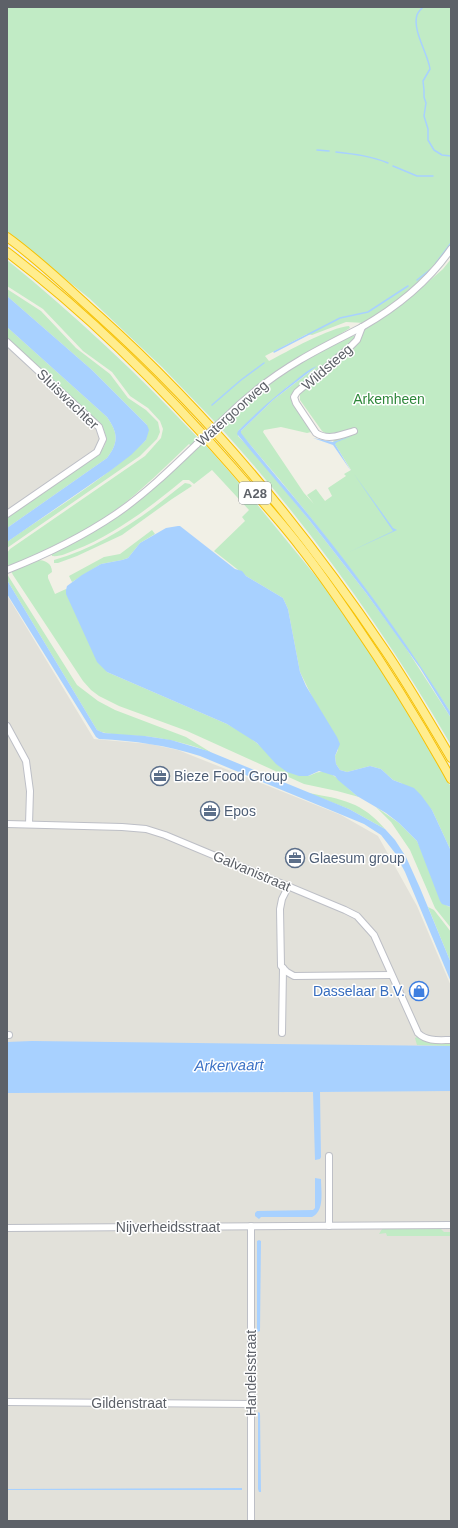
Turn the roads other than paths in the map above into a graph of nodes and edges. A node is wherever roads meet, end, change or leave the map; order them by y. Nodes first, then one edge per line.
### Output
1 (7, 237) edge
2 (451, 249) edge
3 (7, 252) edge
4 (362, 327) junction
5 (7, 342) edge
6 (354, 431) dead end
7 (7, 514) edge
8 (7, 570) edge
9 (7, 726) edge
10 (451, 758) edge
11 (451, 779) edge
12 (7, 824) edge
13 (29, 824) junction
14 (288, 887) junction
15 (283, 968) junction
16 (391, 975) junction
17 (282, 1033) dead end
18 (451, 1040) edge
19 (329, 1156) dead end
20 (451, 1225) edge
21 (251, 1226) junction
22 (329, 1226) junction
23 (7, 1228) edge
24 (7, 1402) edge
25 (251, 1404) junction
26 (251, 1521) edge

1 - 10 highway, A28
2 - 4 street, Watergoorweg
3 - 11 highway, A28
4 - 6 street, Wildsteeg
4 - 8 street, Watergoorweg, bridge
5 - 7 street, Sluiswachter
9 - 13 street
12 - 13 street, Galvanistraat
13 - 14 street, Galvanistraat
14 - 15 street
14 - 16 street, Galvanistraat
15 - 16 street
15 - 17 street
16 - 18 street, Galvanistraat
19 - 22 street
20 - 22 street, Nijverheidsstraat
21 - 22 street, Nijverheidsstraat
21 - 23 street, Nijverheidsstraat
21 - 25 street, Handelsstraat
24 - 25 street, Gildenstraat
25 - 26 street, Handelsstraat

